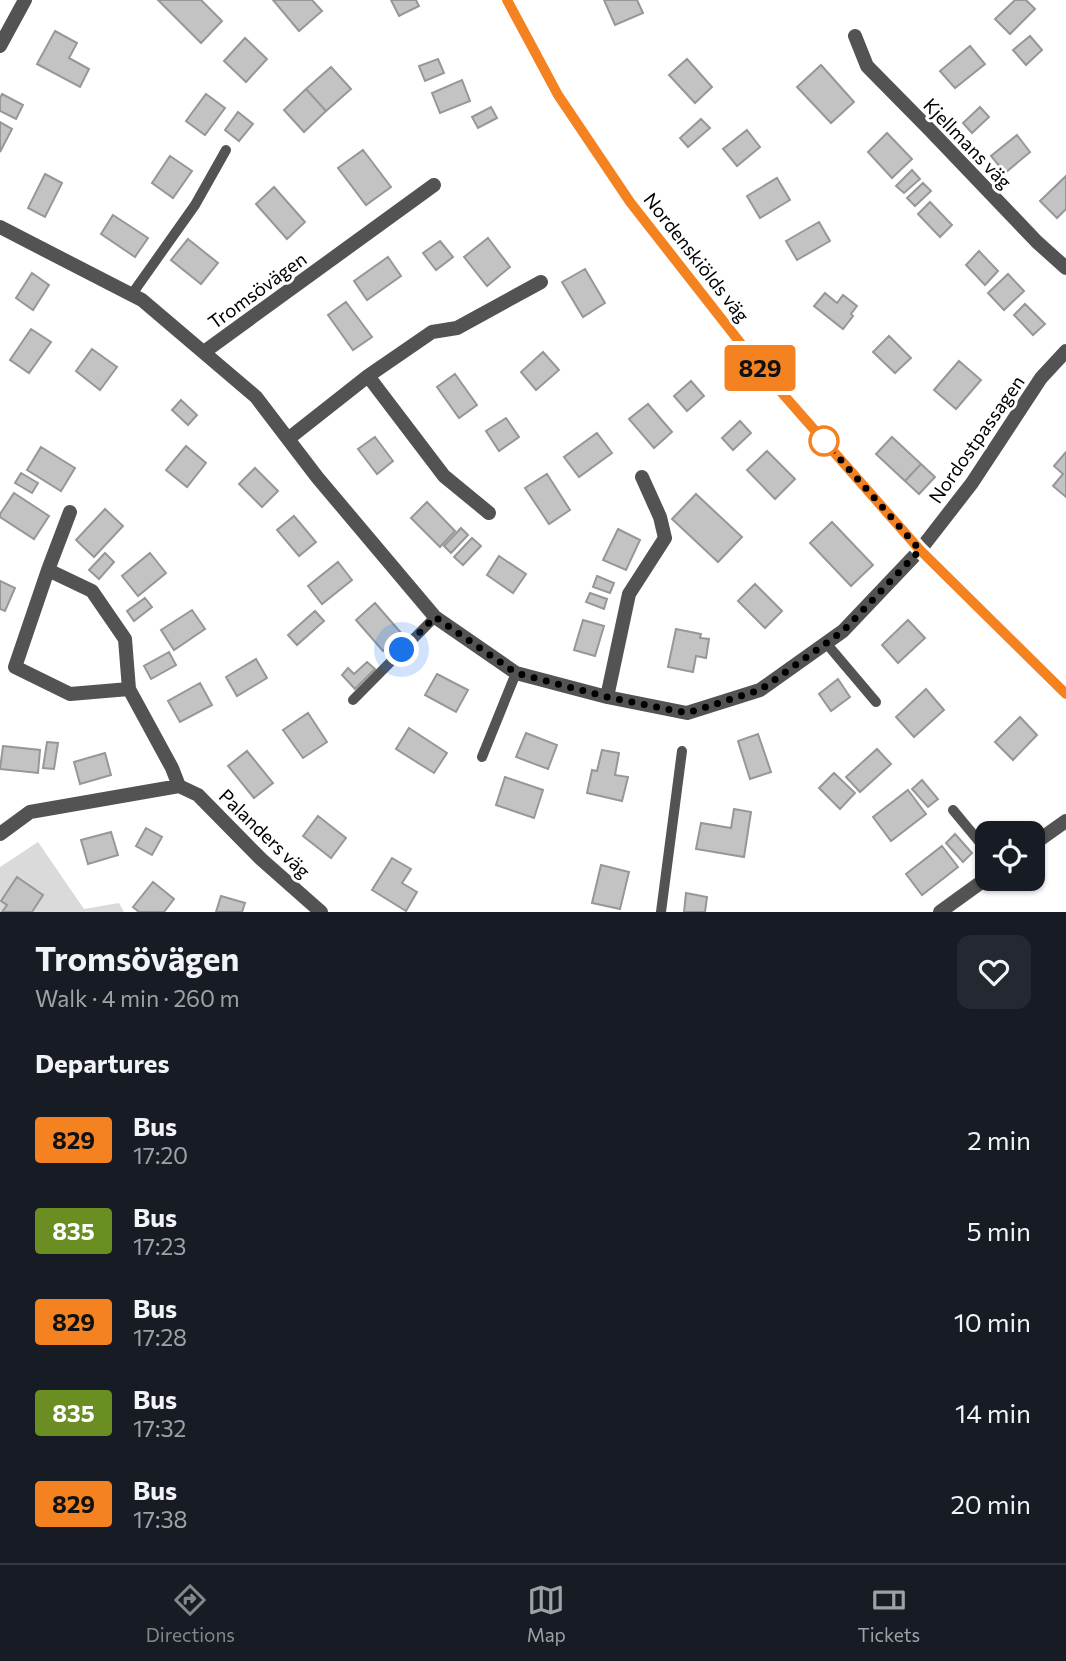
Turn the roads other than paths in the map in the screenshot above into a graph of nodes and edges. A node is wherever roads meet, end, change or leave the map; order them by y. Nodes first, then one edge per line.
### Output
1 (25, 0) edge
2 (507, 0) edge
3 (855, 36) dead end
4 (0, 46) edge
5 (226, 150) dead end
6 (434, 185) dead end
7 (0, 227) edge
8 (1066, 268) edge
9 (541, 282) dead end
10 (132, 294) junction
11 (1066, 351) edge
12 (204, 352) junction
13 (368, 376) junction
14 (288, 439) junction
15 (642, 477) dead end
16 (70, 512) dead end
17 (489, 513) dead end
18 (920, 550) junction
19 (48, 570) junction
20 (435, 617) junction
21 (826, 643) junction
22 (516, 673) junction
23 (129, 689) junction
24 (1066, 694) edge
25 (607, 697) junction
26 (353, 700) dead end
27 (876, 702) dead end
28 (682, 751) dead end
29 (482, 757) dead end
30 (179, 786) junction
31 (953, 810) dead end
32 (1066, 821) edge
33 (0, 834) edge
34 (1045, 836) edge
35 (975, 837) edge
36 (975, 887) edge
37 (321, 912) edge
38 (661, 912) edge
39 (940, 912) edge

1 - 4 street
2 - 18 street, Nordenskiölds väg
3 - 8 street, Kjellmans väg
5 - 10 lane
6 - 12 street, Tromsövägen
7 - 10 street, Tromsövägen
9 - 13 street
10 - 12 street, Tromsövägen
11 - 18 street, Nordostpassagen
12 - 14 street, Tromsövägen
13 - 14 street
13 - 17 street
14 - 20 street, Tromsövägen
15 - 25 street
16 - 19 street
18 - 21 street, Tromsövägen
18 - 24 street, Nordenskiölds väg
19 - 23 street
19 - 23 street
20 - 22 street, Tromsövägen
20 - 26 lane
21 - 25 street, Tromsövägen
21 - 27 lane
22 - 25 street, Tromsövägen
22 - 29 lane
23 - 30 street
28 - 38 lane
30 - 33 street
30 - 37 street, Palanders väg
31 - 35 lane
32 - 34 street
36 - 39 street

